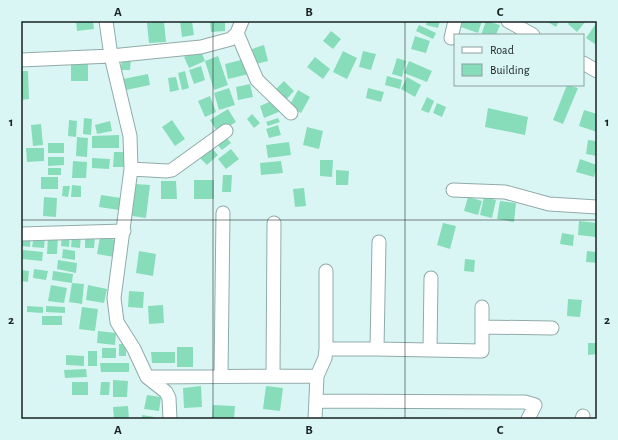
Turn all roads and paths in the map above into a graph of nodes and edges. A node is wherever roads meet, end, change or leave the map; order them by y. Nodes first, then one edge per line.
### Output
1 (106, 21) edge
2 (455, 21) edge
3 (508, 21) edge
4 (240, 27) edge
5 (531, 34) edge
6 (451, 38) dead end
7 (111, 56) junction
8 (21, 60) edge
9 (584, 64) edge
10 (597, 71) edge
11 (291, 113) dead end
12 (226, 130) dead end
13 (131, 168) junction
14 (453, 190) dead end
15 (597, 207) edge
16 (223, 213) dead end
17 (274, 223) dead end
18 (124, 231) junction
19 (21, 234) edge
20 (379, 242) dead end
21 (326, 271) dead end
22 (431, 278) dead end
23 (482, 307) dead end
24 (482, 327) junction
25 (552, 328) dead end
26 (326, 349) junction
27 (377, 349) junction
28 (430, 350) junction
29 (147, 376) junction
30 (221, 376) junction
31 (273, 376) junction
32 (317, 376) junction
33 (316, 401) junction
34 (170, 419) edge
35 (315, 419) edge
36 (528, 419) edge

1 - 7 street
2 - 6 street
3 - 5 street
4 - 7 street
4 - 11 street
7 - 8 street
7 - 13 street
9 - 10 street
12 - 13 street
13 - 18 street
14 - 15 street
16 - 30 street
17 - 31 street
18 - 19 street
18 - 29 street
20 - 27 street
21 - 26 street
22 - 28 street
23 - 24 street
24 - 25 street
24 - 28 street
26 - 27 street
26 - 32 street
27 - 28 street
29 - 30 street
29 - 34 street
30 - 31 street
31 - 32 street
32 - 33 street
33 - 35 street
33 - 36 street

